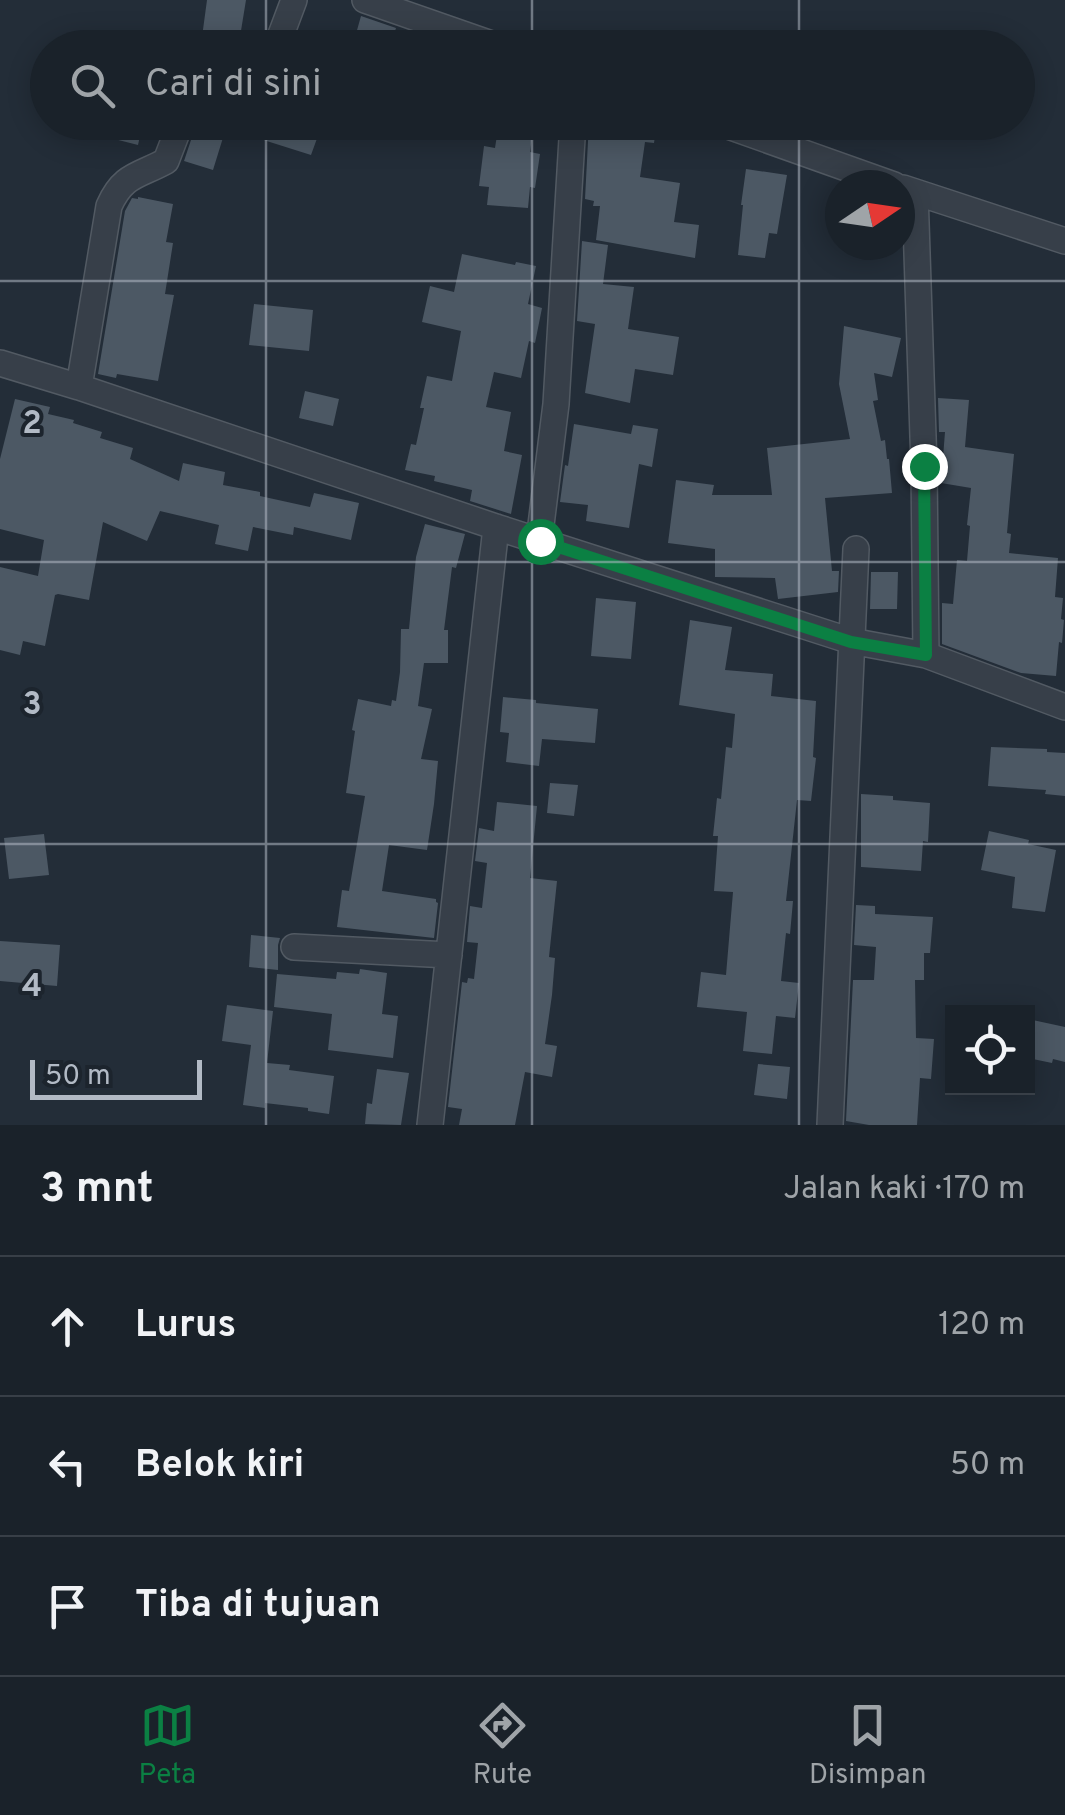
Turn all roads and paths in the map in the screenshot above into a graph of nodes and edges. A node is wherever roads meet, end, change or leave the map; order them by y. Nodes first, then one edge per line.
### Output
1 (294, 0) edge
2 (365, 0) edge
3 (283, 30) edge
4 (451, 30) edge
5 (174, 140) edge
6 (572, 140) edge
7 (768, 140) edge
8 (852, 170) edge
9 (915, 192) edge
10 (1065, 242) edge
11 (908, 260) edge
12 (0, 365) edge
13 (79, 387) junction
14 (496, 527) junction
15 (540, 541) junction
16 (856, 549) dead end
17 (851, 642) junction
18 (926, 655) junction
19 (1065, 707) edge
20 (294, 946) dead end
21 (449, 955) junction
22 (430, 1125) edge
23 (830, 1125) edge

1 - 3 street
2 - 4 street
5 - 13 street
6 - 15 street
7 - 8 street
9 - 10 street
11 - 18 street
12 - 13 street
13 - 14 street
14 - 15 street
14 - 21 street
15 - 17 street
16 - 17 street
17 - 18 street
17 - 23 street
18 - 19 street
20 - 21 street
21 - 22 street

